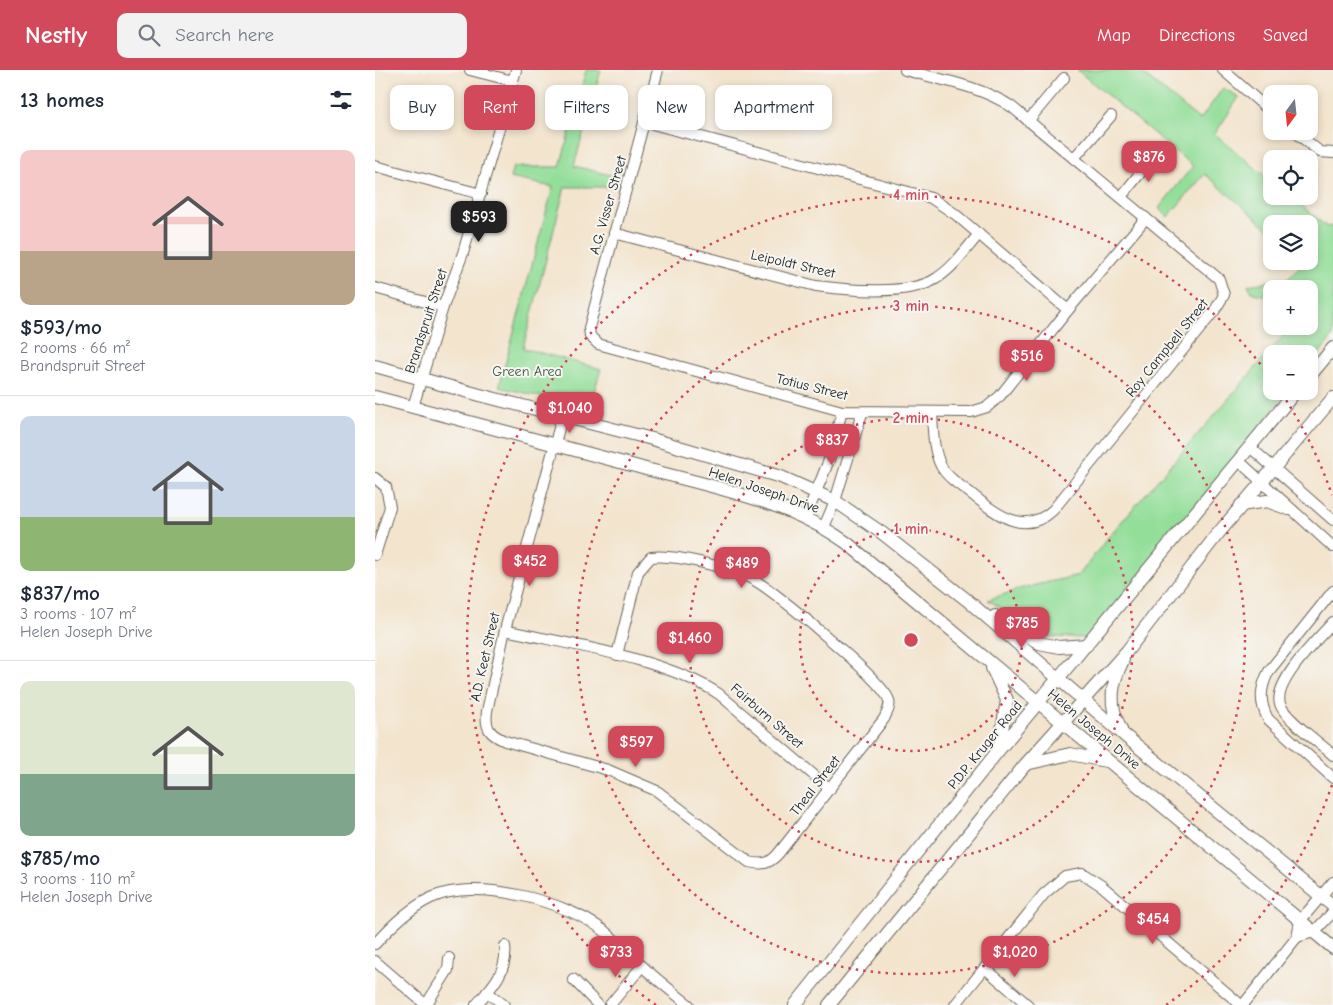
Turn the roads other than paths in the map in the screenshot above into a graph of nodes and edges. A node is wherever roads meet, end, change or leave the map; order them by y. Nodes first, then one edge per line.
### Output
1 (470, 70) edge
2 (516, 70) edge
3 (658, 70) edge
4 (905, 70) edge
5 (1223, 70) edge
6 (1236, 74) edge
7 (1064, 78) dead end
8 (513, 81) junction
9 (654, 85) edge
10 (1263, 103) edge
11 (1111, 116) dead end
12 (1028, 121) junction
13 (643, 130) edge
14 (675, 130) edge
15 (1305, 140) edge
16 (1157, 152) dead end
17 (1333, 153) edge
18 (1074, 158) junction
19 (375, 166) edge
20 (481, 194) junction
21 (1121, 197) junction
22 (1146, 218) junction
23 (614, 233) junction
24 (979, 234) junction
25 (375, 288) edge
26 (443, 307) junction
27 (1068, 310) junction
28 (598, 344) joint
29 (1333, 348) edge
30 (375, 366) edge
31 (1318, 366) edge
32 (421, 378) junction
33 (375, 397) edge
34 (1333, 398) edge
35 (1289, 400) edge
36 (413, 407) junction
37 (842, 411) junction
38 (861, 412) junction
39 (932, 413) junction
40 (562, 417) junction
41 (555, 445) junction
42 (1251, 448) junction
43 (1239, 462) junction
44 (1274, 468) junction
45 (375, 478) edge
46 (1261, 484) junction
47 (817, 491) junction
48 (835, 501) junction
49 (1241, 505) junction
50 (1289, 510) junction
51 (807, 517) junction
52 (1333, 520) edge
53 (825, 527) junction
54 (1333, 547) edge
55 (375, 555) edge
56 (1333, 591) edge
57 (967, 600) junction
58 (1333, 622) edge
59 (505, 630) junction
60 (1087, 646) junction
61 (1127, 651) junction
62 (617, 655) junction
63 (988, 662) junction
64 (1059, 680) junction
65 (1083, 700) junction
66 (1039, 702) junction
67 (1062, 723) junction
68 (1124, 735) junction
69 (998, 752) junction
70 (1333, 754) edge
71 (1109, 761) junction
72 (1025, 765) junction
73 (1333, 778) edge
74 (830, 789) junction
75 (749, 862) joint
76 (1333, 882) edge
77 (1321, 895) junction
78 (1333, 906) edge
79 (1333, 912) edge
80 (1300, 921) junction
81 (1314, 932) junction
82 (1297, 937) junction
83 (375, 944) edge
84 (505, 946) dead end
85 (1333, 948) edge
86 (449, 958) dead end
87 (375, 961) edge
88 (642, 966) junction
89 (986, 969) junction
90 (573, 979) dead end
91 (487, 992) junction
92 (426, 1005) edge
93 (476, 1005) edge
94 (504, 1005) edge
95 (598, 1005) edge
96 (611, 1005) edge
97 (689, 1005) edge
98 (795, 1005) edge
99 (829, 1005) edge
100 (955, 1005) edge
101 (1028, 1005) edge
102 (1242, 1005) edge

1 - 8 street
2 - 8 street, Brandspruit Street
3 - 9 street, A.G. Visser Street
4 - 12 street, Roy Campbell Street
5 - 6 street
6 - 10 street
7 - 12 street
8 - 20 street, Brandspruit Street
11 - 18 street
12 - 18 street, Roy Campbell Street
13 - 23 street, A.G. Visser Street
14 - 24 street
15 - 17 street
16 - 21 street
18 - 21 street, Roy Campbell Street
19 - 20 street
20 - 26 street, Brandspruit Street
21 - 22 street, Roy Campbell Street
22 - 27 street, Totius Street
22 - 39 street, Roy Campbell Street
23 - 24 street, Leipoldt Street
23 - 28 street, A.G. Visser Street
24 - 27 street
25 - 26 street
26 - 32 street, Brandspruit Street
27 - 39 street, Totius Street
28 - 37 street, Totius Street
29 - 31 street
30 - 32 street, Helen Joseph Drive
32 - 36 street, Brandspruit Street
32 - 40 street, Helen Joseph Drive
33 - 36 street, Helen Joseph Drive
34 - 44 street
35 - 42 street, P.D.P. Kruger Road
36 - 41 street, Helen Joseph Drive
37 - 38 street, Totius Street
37 - 47 street
38 - 39 street, Totius Street
38 - 48 street
40 - 41 street, A.D. Keet Street
40 - 47 street, Helen Joseph Drive
41 - 51 street, Helen Joseph Drive
41 - 59 street, A.D. Keet Street
42 - 43 street, P.D.P. Kruger Road
42 - 44 street
43 - 46 street
43 - 60 street, P.D.P. Kruger Road
44 - 46 street
44 - 52 street
45 - 55 street
46 - 49 street
46 - 50 street
47 - 48 street, Helen Joseph Drive
47 - 51 street
48 - 53 street
48 - 57 street, Helen Joseph Drive
49 - 50 street
49 - 61 street
50 - 54 street
51 - 53 street, Helen Joseph Drive
53 - 63 street, Helen Joseph Drive
56 - 73 street
57 - 60 street
57 - 64 street, Helen Joseph Drive
58 - 70 street
59 - 62 street, Fairburn Street
59 - 75 street, A.D. Keet Street
60 - 64 street, P.D.P. Kruger Road
61 - 65 street
61 - 68 street
62 - 74 street, Fairburn Street
62 - 74 street, Theal Street
63 - 66 street, Helen Joseph Drive
63 - 69 street
64 - 65 street, Helen Joseph Drive
64 - 66 street, P.D.P. Kruger Road
65 - 67 street
65 - 68 street, Helen Joseph Drive
66 - 67 street, Helen Joseph Drive
66 - 69 street, P.D.P. Kruger Road
67 - 71 street, Helen Joseph Drive
67 - 72 street
68 - 77 street, Helen Joseph Drive
69 - 98 street, P.D.P. Kruger Road
71 - 72 street
71 - 80 street, Helen Joseph Drive
72 - 99 street
74 - 75 street, Theal Street
76 - 77 street
77 - 78 street, Helen Joseph Drive
77 - 80 street
79 - 81 street
80 - 81 street, Helen Joseph Drive
80 - 82 street
81 - 82 street
81 - 85 street, Helen Joseph Drive
82 - 102 street
83 - 88 street
84 - 91 street
86 - 92 street
87 - 92 street
88 - 96 street
88 - 97 street
89 - 100 street
89 - 101 street
89 - 102 street
90 - 95 street
91 - 93 street
91 - 94 street

